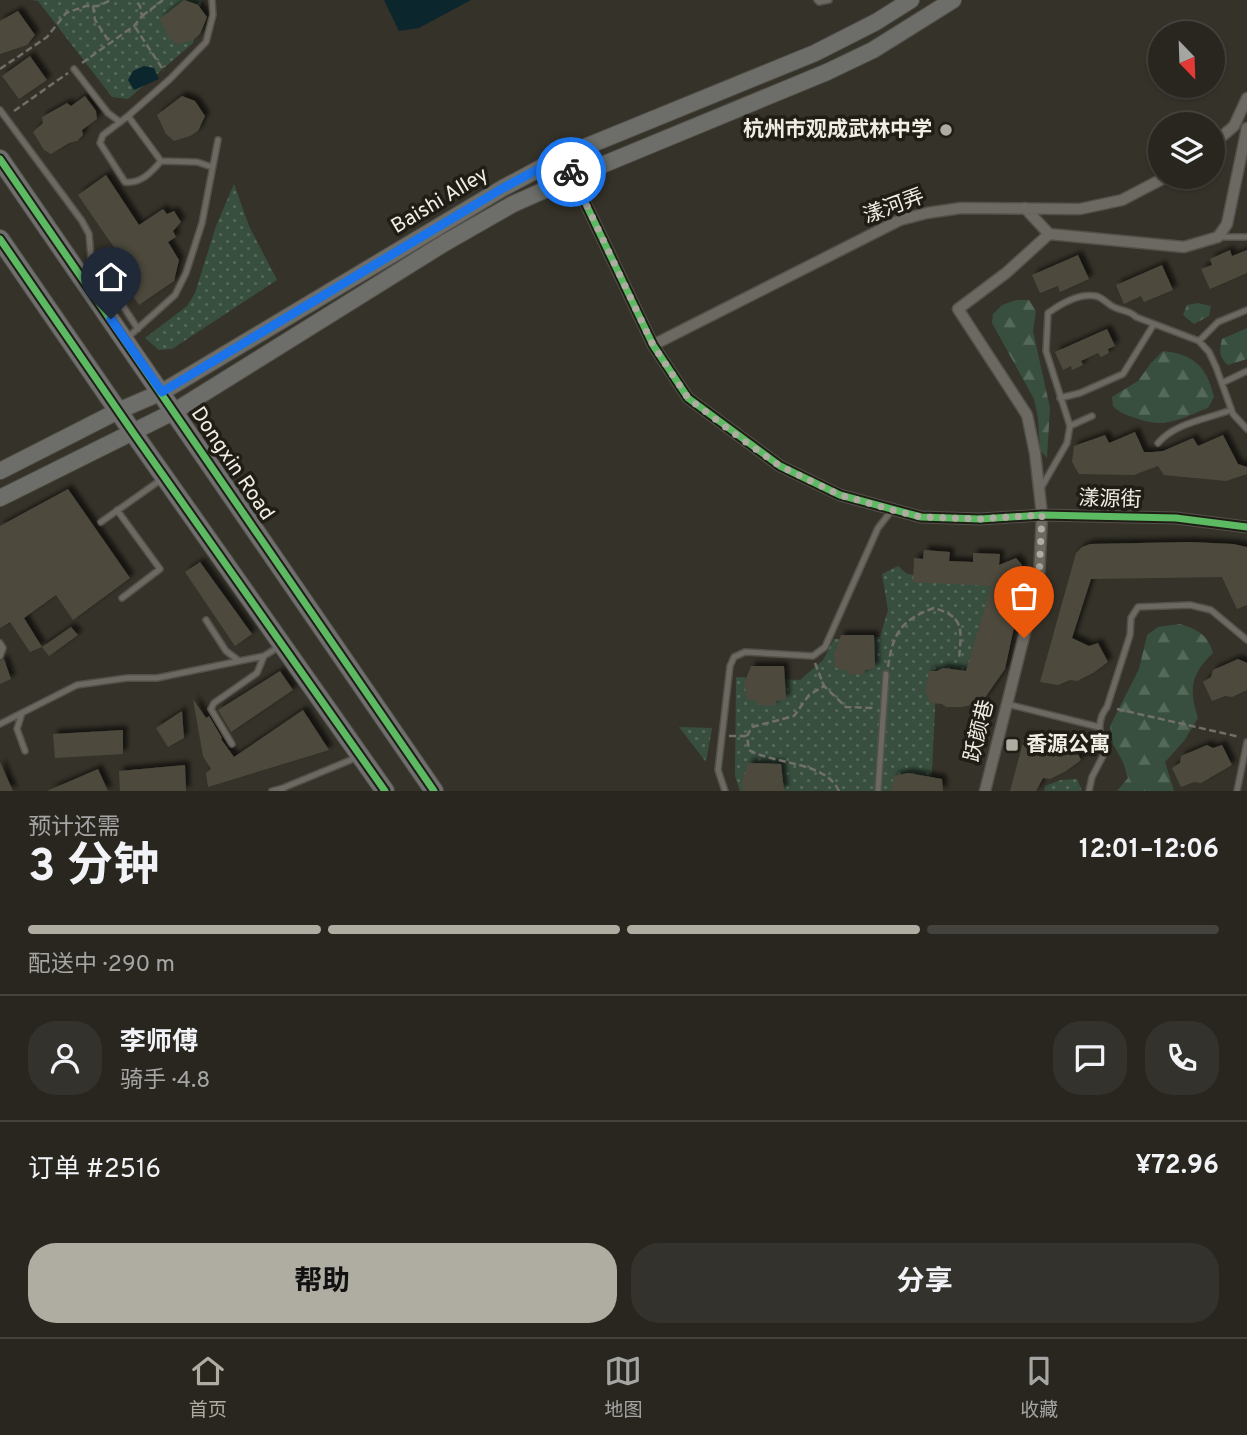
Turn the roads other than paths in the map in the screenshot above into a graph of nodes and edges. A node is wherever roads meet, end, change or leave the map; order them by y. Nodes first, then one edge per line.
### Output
1 (212, 0) edge
2 (817, 0) edge
3 (829, 0) edge
4 (911, 0) edge
5 (953, 0) edge
6 (74, 69) dead end
7 (1247, 97) edge
8 (0, 110) edge
9 (128, 116) junction
10 (120, 122) junction
11 (1247, 128) edge
12 (1225, 134) edge
13 (218, 140) dead end
14 (563, 156) junction
15 (0, 159) edge
16 (161, 161) junction
17 (212, 167) junction
18 (573, 177) junction
19 (1148, 186) edge
20 (1025, 208) junction
21 (1049, 234) junction
22 (1218, 237) junction
23 (1247, 237) edge
24 (0, 239) edge
25 (1247, 310) edge
26 (1154, 324) junction
27 (132, 334) junction
28 (1199, 341) junction
29 (653, 345) junction
30 (1247, 371) edge
31 (1222, 383) junction
32 (162, 392) junction
33 (1060, 398) junction
34 (1231, 410) junction
35 (118, 411) junction
36 (175, 411) junction
37 (1092, 416) dead end
38 (1070, 426) junction
39 (1247, 428) edge
40 (132, 431) junction
41 (1158, 443) dead end
42 (0, 471) edge
43 (164, 477) junction
44 (1040, 491) junction
45 (0, 498) edge
46 (117, 510) junction
47 (892, 510) junction
48 (1042, 515) junction
49 (101, 522) dead end
50 (1247, 527) edge
51 (122, 598) dead end
52 (206, 620) dead end
53 (1247, 640) edge
54 (0, 643) edge
55 (282, 645) junction
56 (0, 656) edge
57 (264, 656) junction
58 (239, 660) junction
59 (886, 674) road end
60 (1007, 704) junction
61 (22, 713) junction
62 (0, 724) edge
63 (1099, 727) junction
64 (1247, 740) edge
65 (232, 744) dead end
66 (25, 751) dead end
67 (360, 756) junction
68 (283, 789) edge
69 (272, 791) edge
70 (385, 791) edge
71 (434, 791) edge
72 (725, 791) edge
73 (878, 791) edge
74 (985, 791) edge
75 (1089, 791) edge
76 (1237, 791) edge

1 - 9 lane
2 - 3 lane
4 - 14 main road, Baishi Alley
5 - 18 main road, Baishi Alley
6 - 10 lane
7 - 12 street
8 - 27 lane
9 - 10 lane
9 - 16 lane
10 - 16 lane
11 - 22 street
13 - 17 lane
14 - 18 street, 漾源街
14 - 32 main road, Baishi Alley
15 - 27 main road, Dongxin Road
16 - 17 lane
17 - 27 lane
18 - 29 street, 漾源街
18 - 36 main road, Baishi Alley
19 - 20 street, 漾河弄
20 - 21 street
20 - 29 street, 漾河弄
21 - 22 street
21 - 44 street, 跃颜巷
22 - 23 lane
24 - 35 main road
25 - 28 lane
26 - 28 lane
26 - 33 lane
26 - 33 lane
27 - 32 main road, Dongxin Road
28 - 31 lane
29 - 47 street, 漾源街
30 - 31 lane
31 - 34 lane
32 - 35 main road, Baishi Alley
32 - 36 main road, Dongxin Road
33 - 38 lane
34 - 39 lane
34 - 41 lane
35 - 40 main road
35 - 42 main road, Baishi Alley
36 - 40 main road, Baishi Alley
36 - 71 main road, Dongxin Road
37 - 38 lane
38 - 44 lane
40 - 43 main road
40 - 45 main road, Baishi Alley
43 - 46 lane
43 - 55 main road
44 - 48 street, 跃颜巷
46 - 49 lane
46 - 51 lane
47 - 48 street, 漾源街
47 - 72 lane
48 - 50 street, 漾源街
48 - 60 street, 跃颜巷
52 - 58 lane
53 - 63 lane
54 - 56 lane
55 - 57 lane
55 - 67 main road
57 - 58 lane
57 - 65 lane
58 - 61 lane
59 - 73 lane
60 - 63 lane
60 - 74 street, 跃颜巷
61 - 62 lane
61 - 66 lane
63 - 75 lane
64 - 76 lane
67 - 68 lane
67 - 70 main road
68 - 69 lane

